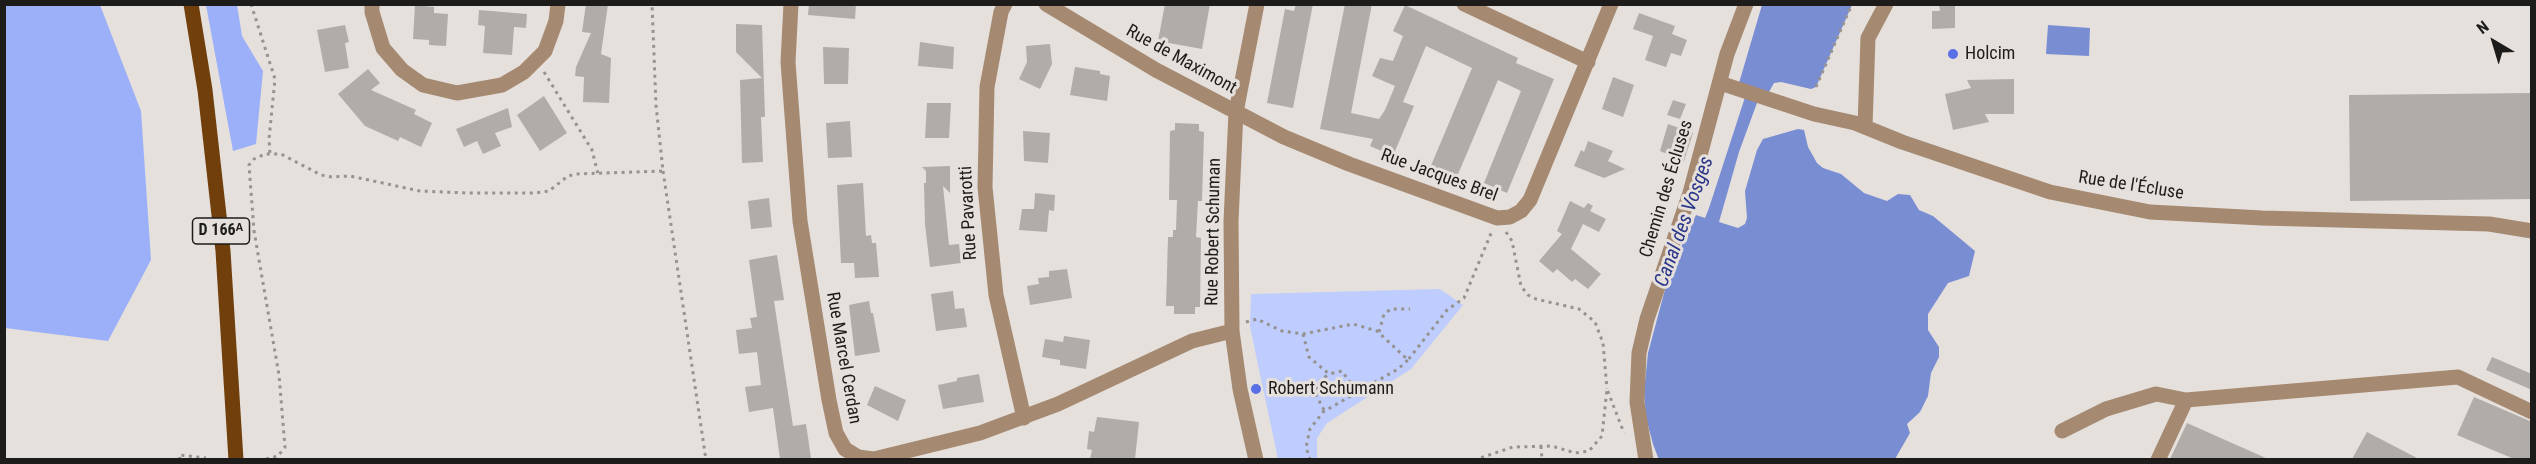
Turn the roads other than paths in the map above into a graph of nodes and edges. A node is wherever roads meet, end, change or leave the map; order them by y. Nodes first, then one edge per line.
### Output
1 (191, 4) edge
2 (372, 4) edge
3 (558, 4) edge
4 (791, 4) edge
5 (1005, 4) edge
6 (1046, 4) edge
7 (1257, 4) edge
8 (1464, 4) edge
9 (1611, 4) edge
10 (1746, 4) edge
11 (1886, 4) edge
12 (1588, 62) junction
13 (1725, 85) junction
14 (1236, 112) junction
15 (1865, 127) junction
16 (2532, 231) edge
17 (1232, 329) junction
18 (2186, 400) junction
19 (2532, 412) edge
20 (1024, 418) junction
21 (2062, 431) dead end
22 (236, 459) edge
23 (1256, 459) edge
24 (1646, 459) edge
25 (2158, 459) edge

1 - 22 main road, D 166ᴬ
2 - 3 street
4 - 20 street, Rue Marcel Cerdan
5 - 20 street, Rue Pavarotti
6 - 14 street, Rue de Maximont
7 - 14 street, Rue Robert Schuman
8 - 12 street
9 - 12 street, Rue Jacques Brel
10 - 13 street, Chemin des Écluses
11 - 15 street
12 - 14 street, Rue Jacques Brel
13 - 15 street, Rue de l'Écluse
13 - 24 street, Chemin des Écluses
14 - 17 street, Rue Robert Schuman
15 - 16 street, Rue de l'Écluse
17 - 20 street, Rue Marcel Cerdan
17 - 23 street, Rue Robert Schuman
18 - 19 street
18 - 21 street
18 - 25 street

